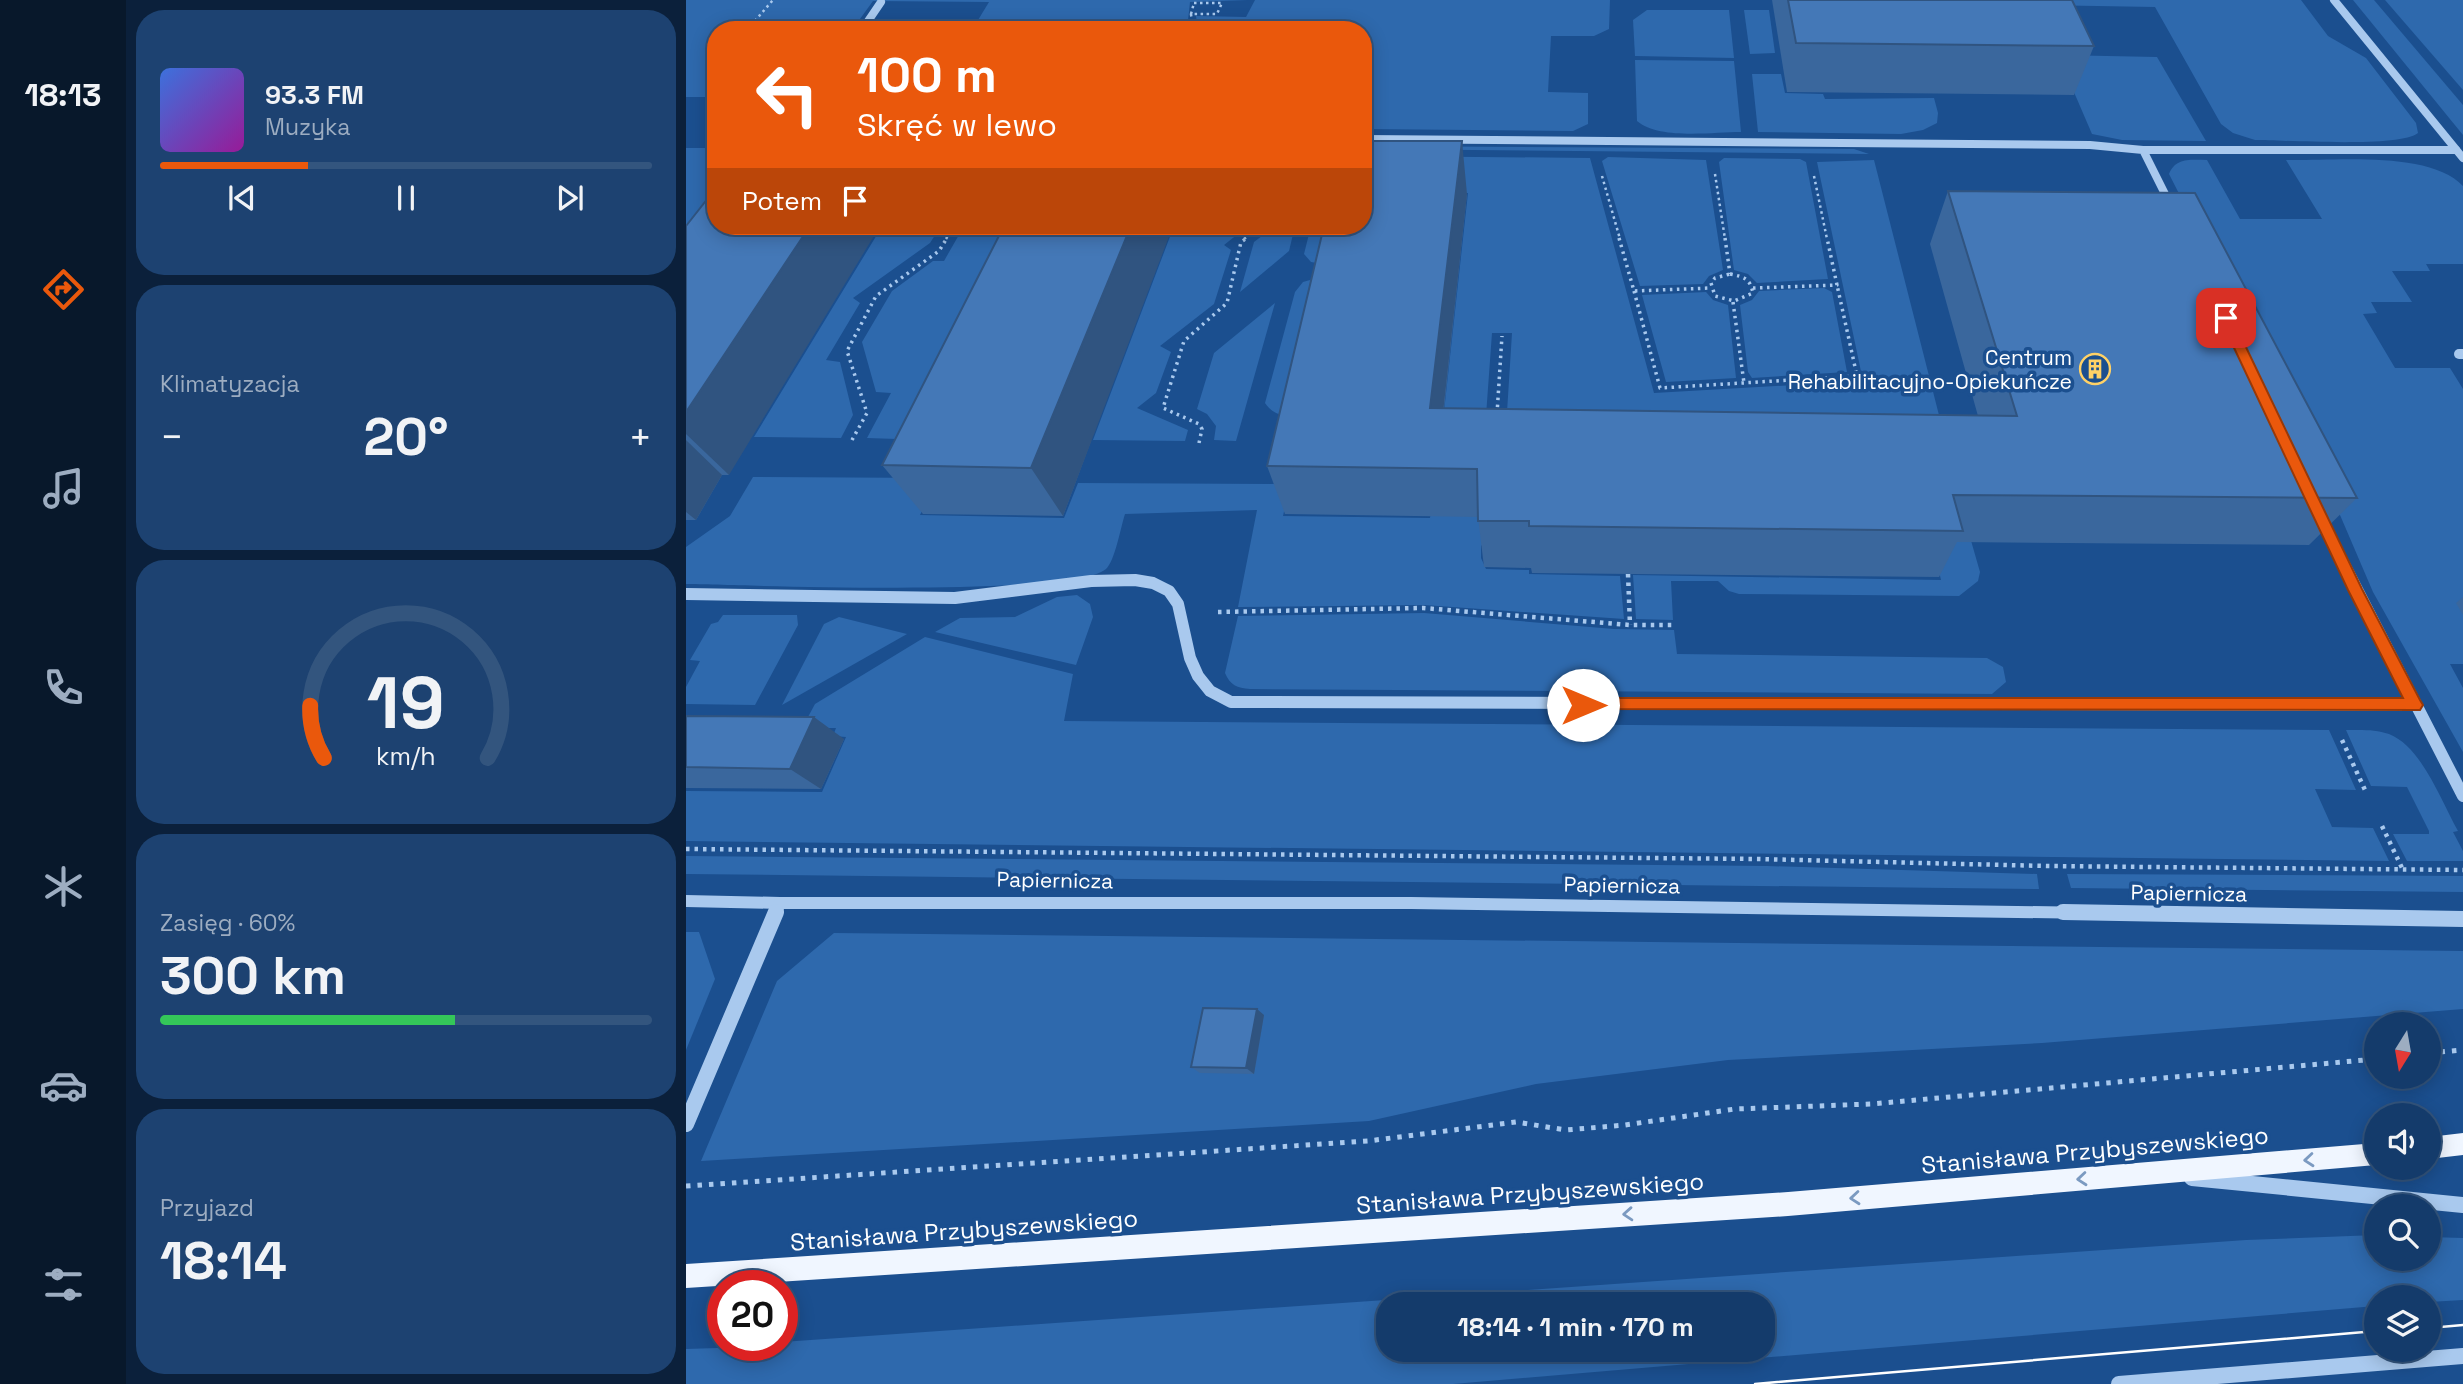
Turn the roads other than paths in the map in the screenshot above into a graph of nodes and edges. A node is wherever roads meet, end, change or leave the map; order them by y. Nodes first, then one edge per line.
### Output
1 (2334, 0) edge
2 (881, 2) dead end
3 (868, 21) edge
4 (1372, 139) edge
5 (2143, 150) junction
6 (2456, 150) junction
7 (2463, 158) edge
8 (2179, 220) edge
9 (2314, 503) edge
10 (686, 594) edge
11 (2415, 705) junction
12 (2463, 796) edge
13 (686, 901) edge
14 (780, 903) junction
15 (2463, 919) edge
16 (686, 1124) edge
17 (2463, 1144) edge
18 (2441, 1147) edge
19 (2364, 1155) edge
20 (2145, 1174) junction
21 (2463, 1205) edge
22 (686, 1276) edge
23 (2463, 1356) edge
24 (2119, 1384) edge

1 - 6 street
2 - 3 street
4 - 5 street
5 - 6 street
5 - 8 street
6 - 7 street
9 - 11 street
10 - 11 street
11 - 12 street
13 - 14 street, Papiernicza
14 - 15 street, Papiernicza
14 - 16 street
17 - 18 main road
19 -> 20 main road, Stanisława Przybyszewskiego
20 - 21 lane
20 -> 22 main road, Stanisława Przybyszewskiego
23 - 24 street

